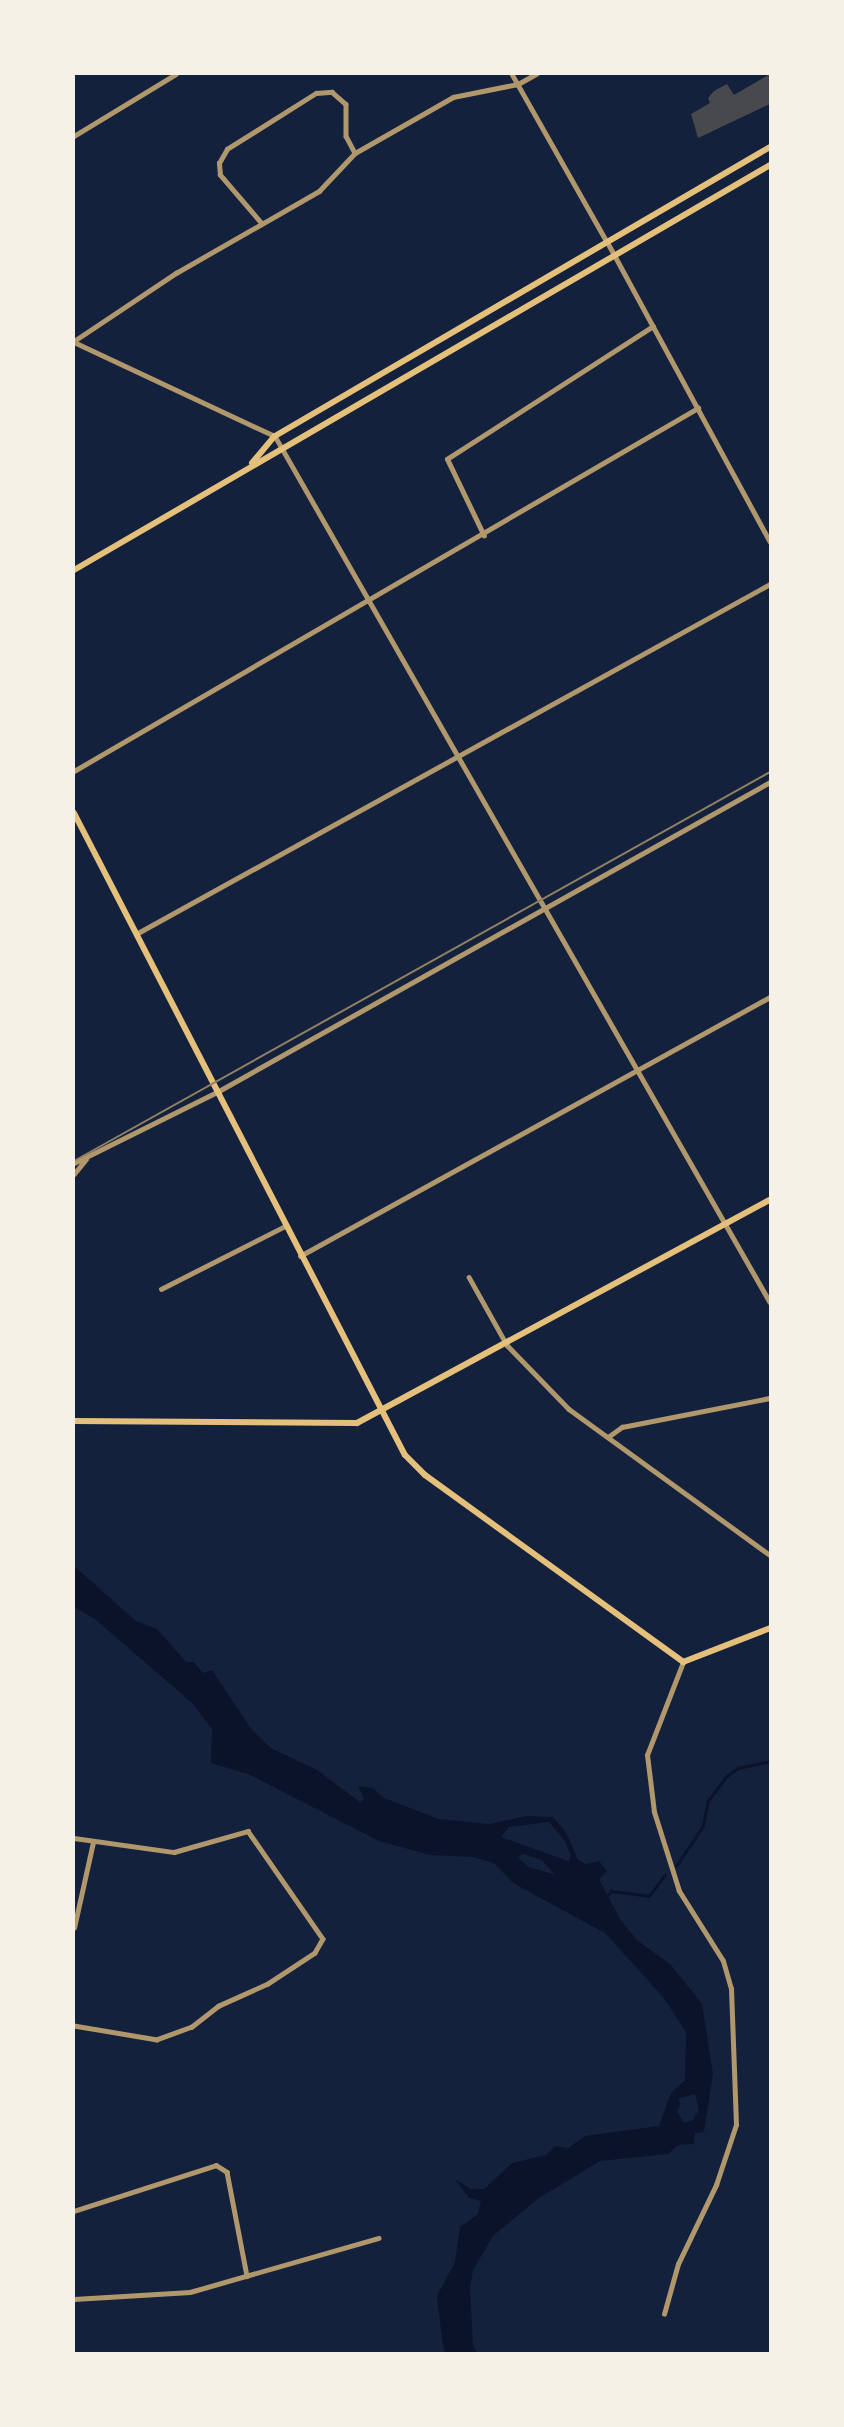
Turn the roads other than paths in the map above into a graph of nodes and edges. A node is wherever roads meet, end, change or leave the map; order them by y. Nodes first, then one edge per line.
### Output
1 (176, 74) edge
2 (512, 74) edge
3 (536, 74) edge
4 (518, 84) junction
5 (74, 136) edge
6 (771, 147) edge
7 (355, 153) junction
8 (771, 166) edge
9 (261, 223) junction
10 (607, 242) junction
11 (614, 256) junction
12 (653, 326) junction
13 (74, 341) edge
14 (698, 408) junction
15 (275, 436) junction
16 (282, 448) junction
17 (249, 468) junction
18 (484, 536) junction
19 (771, 542) edge
20 (74, 570) edge
21 (771, 584) edge
22 (370, 600) junction
23 (460, 755) junction
24 (74, 771) edge
25 (771, 782) edge
26 (74, 813) edge
27 (547, 907) junction
28 (136, 934) junction
29 (771, 997) edge
30 (640, 1068) junction
31 (217, 1092) junction
32 (86, 1159) junction
33 (74, 1163) edge
34 (74, 1174) edge
35 (771, 1200) edge
36 (727, 1224) junction
37 (285, 1226) junction
38 (300, 1256) junction
39 (469, 1277) dead end
40 (161, 1289) dead end
41 (771, 1302) edge
42 (507, 1345) junction
43 (771, 1398) edge
44 (381, 1414) junction
45 (74, 1421) edge
46 (608, 1437) junction
47 (771, 1555) edge
48 (771, 1628) edge
49 (683, 1662) junction
50 (74, 1838) edge
51 (93, 1842) junction
52 (74, 1928) edge
53 (74, 2026) edge
54 (74, 2211) edge
55 (378, 2238) dead end
56 (247, 2276) junction
57 (74, 2299) edge
58 (664, 2314) dead end

1 - 5 street
2 - 4 street
3 - 4 street
4 - 7 street
4 - 10 street
6 - 10 main road
7 - 9 street
7 - 9 street
8 - 11 main road
9 - 13 street
10 - 11 street
10 - 15 main road
11 - 12 street
11 - 16 main road
12 - 14 street
12 - 18 street
13 - 15 street
14 - 18 street
14 - 19 street
15 - 16 street
15 - 17 main road
16 - 17 main road
16 - 22 street
17 - 20 main road
18 - 22 street
21 - 23 street
22 - 23 street
22 - 24 street
23 - 27 street
23 - 28 street
25 - 27 street
26 - 28 main road
27 - 30 street
27 - 31 street
28 - 31 main road
29 - 30 street
30 - 36 street
30 - 38 street
31 - 32 street
31 - 37 main road
32 - 33 street
32 - 34 street
35 - 36 main road
36 - 41 street
36 - 42 main road
37 - 38 main road
37 - 40 street
38 - 44 main road
39 - 42 street
42 - 44 main road
42 - 46 street
43 - 46 street
44 - 45 main road
44 - 49 main road
46 - 47 street
48 - 49 main road
49 - 58 street
50 - 51 street
51 - 52 street
51 - 53 street
54 - 56 street
55 - 56 street
56 - 57 street

